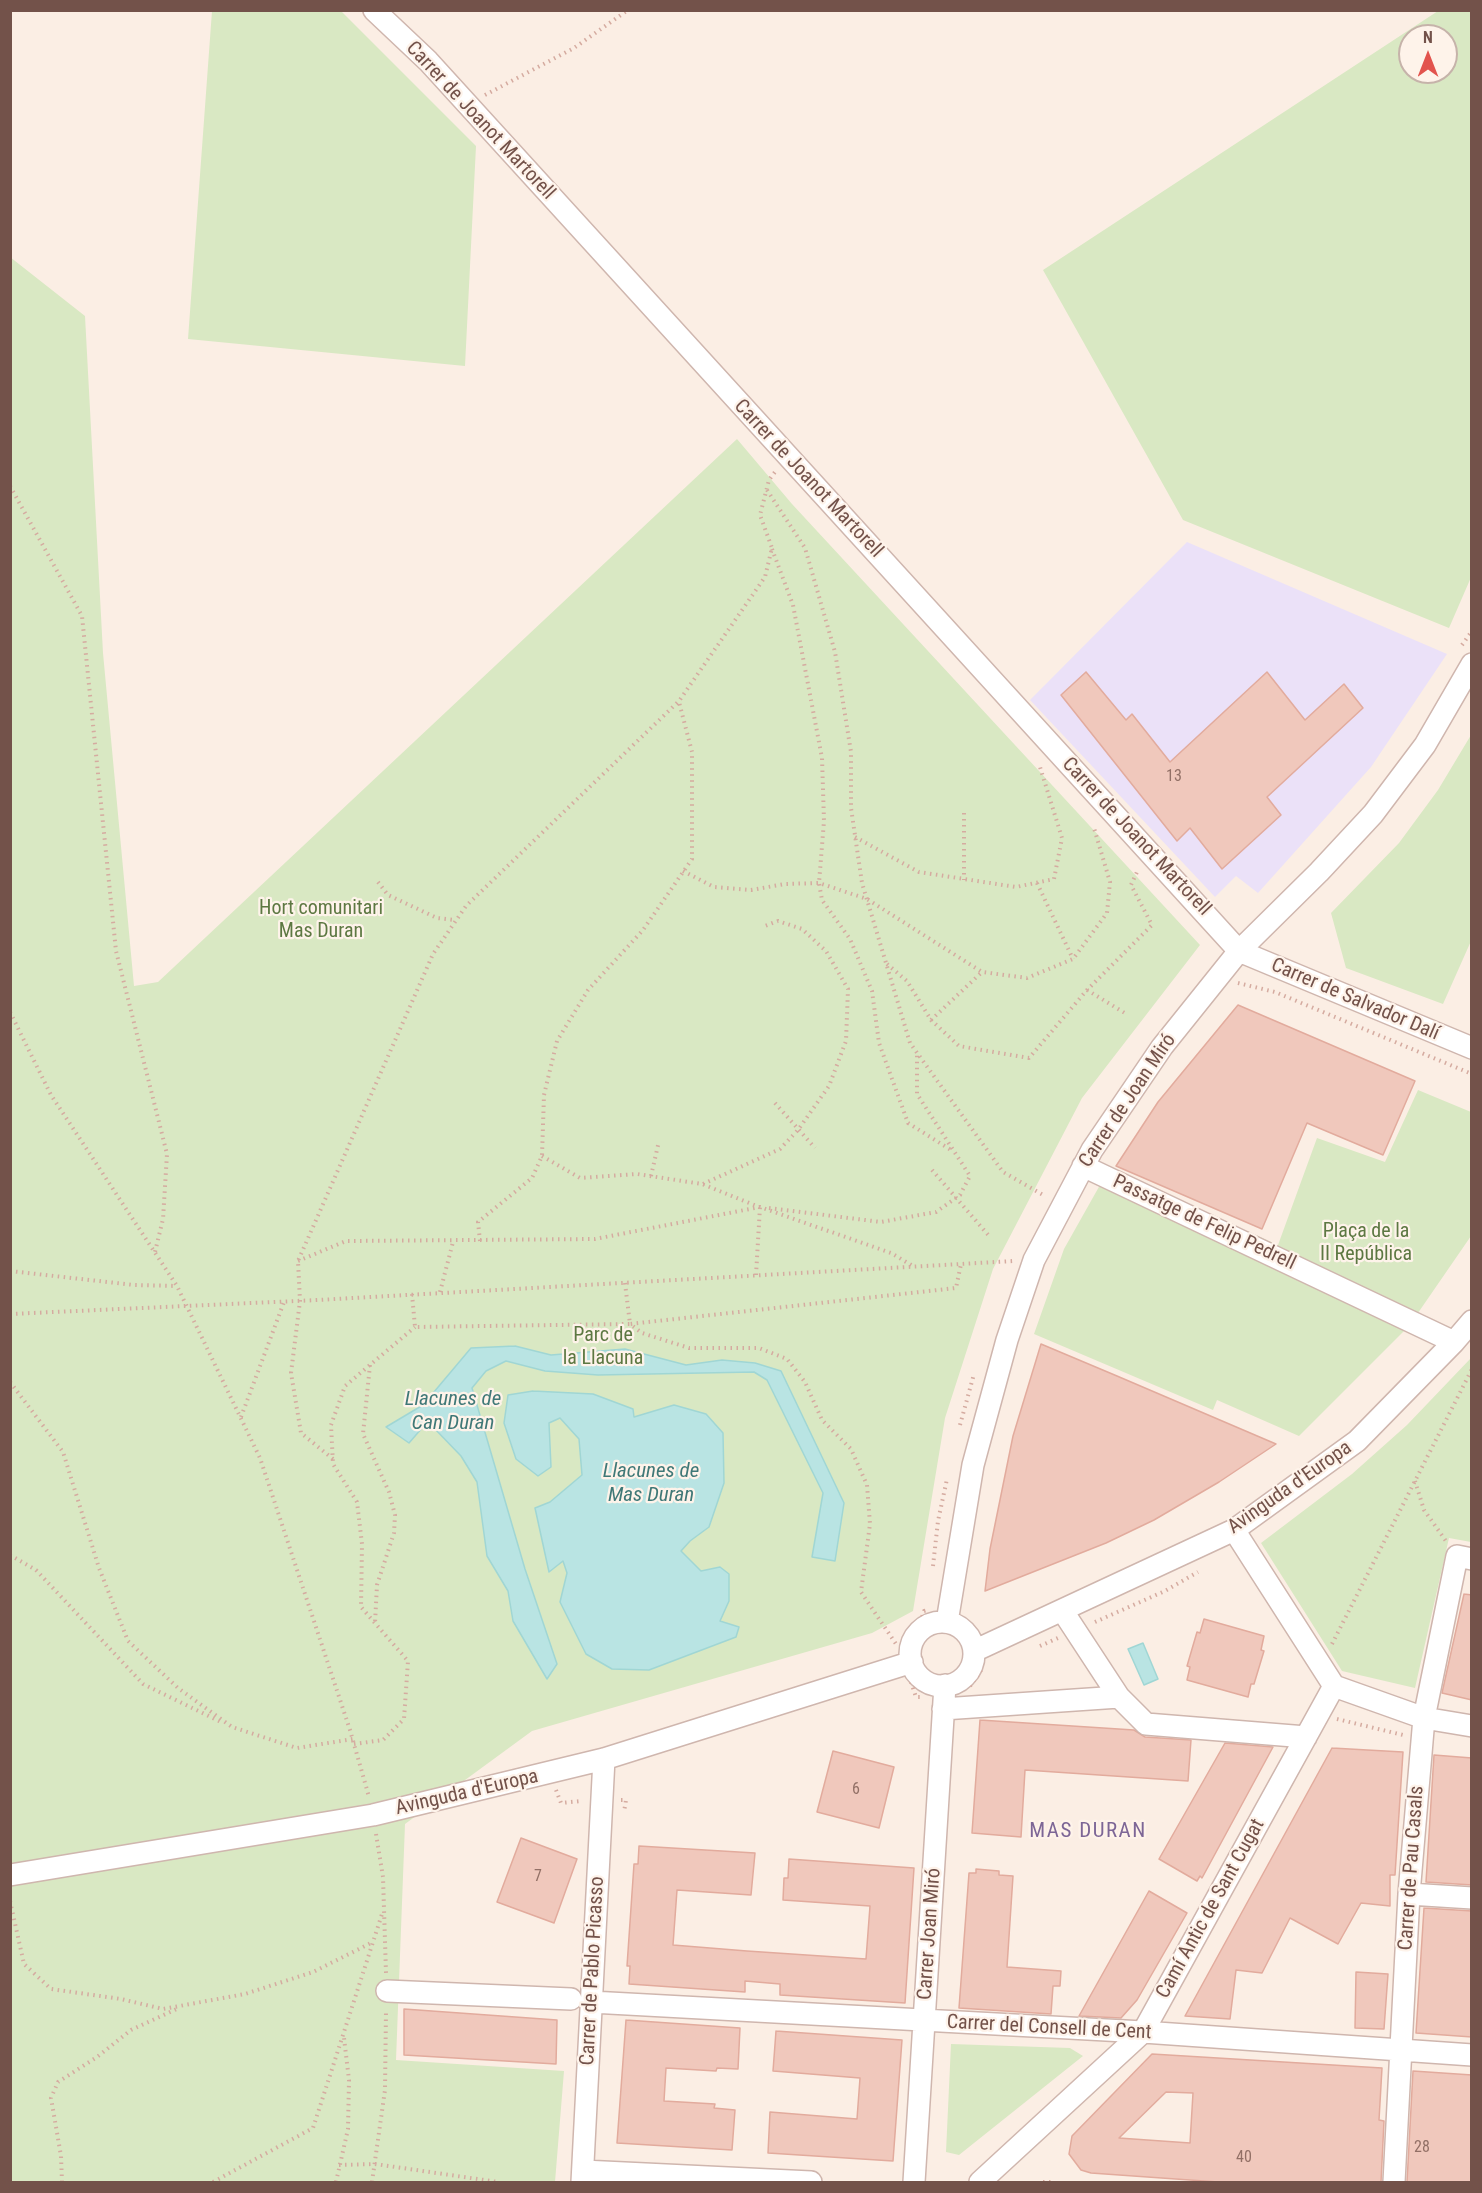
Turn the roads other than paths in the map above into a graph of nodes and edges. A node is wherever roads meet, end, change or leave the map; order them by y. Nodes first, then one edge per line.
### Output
1 (374, 10) edge
2 (1472, 664) edge
3 (1239, 951) junction
4 (1472, 1048) edge
5 (1083, 1167) junction
6 (1472, 1321) edge
7 (1454, 1342) junction
8 (1234, 1530) junction
9 (1464, 1558) edge
10 (1062, 1610) junction
11 (948, 1617) junction
12 (979, 1649) junction
13 (905, 1658) junction
14 (1334, 1686) junction
15 (1119, 1697) junction
16 (944, 1698) junction
17 (1424, 1718) junction
18 (1472, 1726) edge
19 (1306, 1737) junction
20 (604, 1759) junction
21 (10, 1875) edge
22 (1409, 1894) junction
23 (1472, 1898) edge
24 (387, 1991) dead end
25 (581, 2000) junction
26 (924, 2021) junction
27 (1143, 2032) junction
28 (1401, 2050) junction
29 (1472, 2055) edge
30 (582, 2177) edge
31 (811, 2182) edge
32 (914, 2182) edge
33 (980, 2182) edge
34 (1394, 2182) edge

1 - 3 street, Carrer de Joanot Martorell
2 - 3 street, Carrer de Joan Miró
3 - 4 street, Carrer de Salvador Dalí
3 - 5 street, Carrer de Joan Miró
5 - 7 street, Passatge de Felip Pedrell
5 - 11 street, Carrer de Joan Miró
6 - 7 street, Avinguda d'Europa
7 - 8 street, Avinguda d'Europa
8 - 10 street, Avinguda d'Europa
8 - 14 street
9 - 17 street, Carrer de Pau Casals
10 - 12 street, Avinguda d'Europa
10 - 15 street
11 - 12 street
11 - 13 street
12 - 16 street
13 - 16 street
13 - 20 street, Avinguda d'Europa
14 - 17 street
14 - 19 street, Camí Antic de Sant Cugat
15 - 16 street
15 - 19 street
16 - 26 street, Carrer Joan Miró
17 - 18 street
17 - 22 street, Carrer de Pau Casals
19 - 27 street, Camí Antic de Sant Cugat
20 - 21 street, Avinguda d'Europa
20 - 25 street, Carrer de Pablo Picasso
22 - 23 street
22 - 28 street, Carrer de Pau Casals
24 - 25 street, Carrer del Consell de Cent
25 - 26 street, Carrer del Consell de Cent
25 - 30 street, Carrer de Pablo Picasso
26 - 27 street, Carrer del Consell de Cent
26 - 32 street, Carrer Joan Miró
27 - 28 street, Carrer del Consell de Cent
27 - 33 street, Camí Antic de Sant Cugat
28 - 29 street, Carrer del Consell de Cent
28 - 34 street, Carrer de Pau Casals
30 - 31 street

